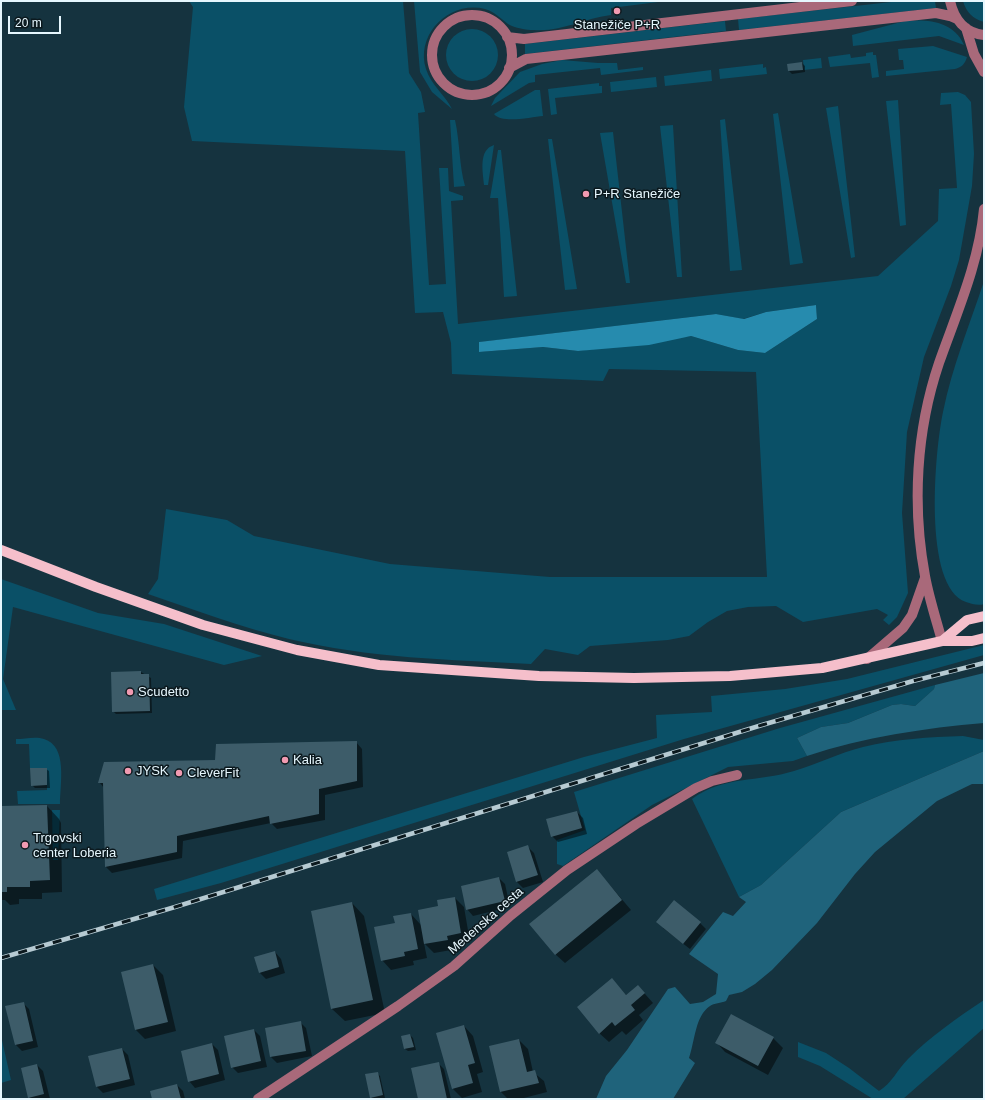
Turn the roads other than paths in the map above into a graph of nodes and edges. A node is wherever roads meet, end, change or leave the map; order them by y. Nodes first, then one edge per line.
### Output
1 (852, 1) edge
2 (950, 1) edge
3 (957, 19) junction
4 (966, 28) junction
5 (984, 35) edge
6 (507, 37) junction
7 (509, 68) junction
8 (984, 72) edge
9 (984, 209) edge
10 (2, 550) edge
11 (925, 578) junction
12 (984, 616) edge
13 (984, 638) edge
14 (942, 641) junction
15 (867, 659) junction
16 (738, 775) dead end
17 (258, 1099) edge

1 - 6 street
2 - 3 street
3 - 4 street
3 - 7 street
4 - 5 street
4 - 8 street
6 - 7 street
6 - 7 street
9 - 11 street
10 - 15 main road
11 - 14 street
11 - 15 street
12 - 14 main road
13 - 14 main road
14 - 15 main road
16 - 17 street, Medenska cesta

